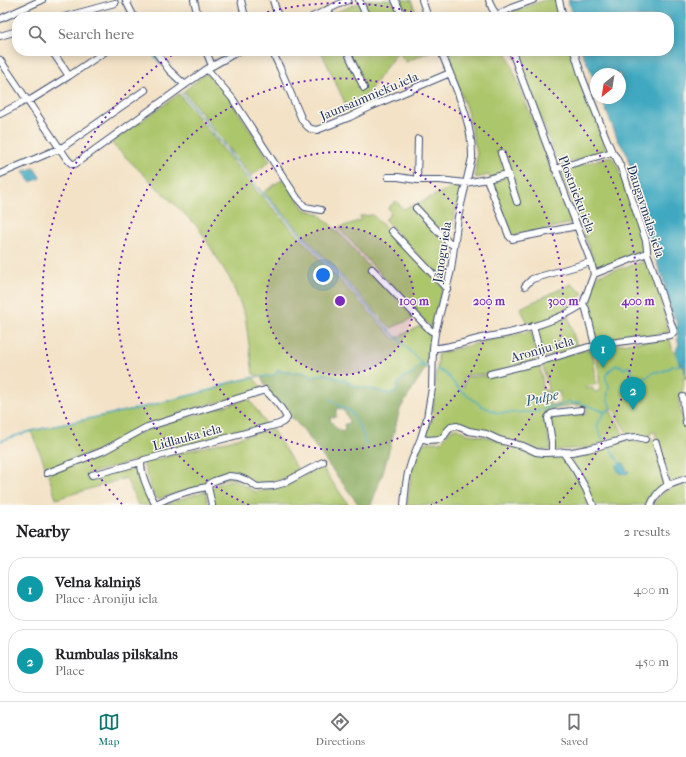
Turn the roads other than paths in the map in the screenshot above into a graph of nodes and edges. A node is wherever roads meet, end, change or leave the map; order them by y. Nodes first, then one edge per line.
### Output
1 (39, 0) edge
2 (127, 0) edge
3 (194, 0) edge
4 (241, 0) edge
5 (272, 0) edge
6 (348, 0) edge
7 (359, 0) edge
8 (395, 0) edge
9 (422, 0) edge
10 (489, 0) edge
11 (532, 0) edge
12 (558, 0) edge
13 (115, 3) dead end
14 (328, 10) joint
15 (14, 12) edge
16 (80, 12) edge
17 (132, 12) edge
18 (197, 12) edge
19 (244, 12) edge
20 (276, 12) edge
21 (323, 12) edge
22 (365, 12) edge
23 (401, 12) edge
24 (426, 12) edge
25 (495, 12) edge
26 (504, 12) edge
27 (562, 12) edge
28 (12, 13) edge
29 (0, 19) edge
30 (12, 32) edge
31 (0, 36) edge
32 (55, 56) edge
33 (99, 56) edge
34 (159, 56) edge
35 (207, 56) edge
36 (230, 56) edge
37 (274, 56) edge
38 (349, 56) edge
39 (444, 56) edge
40 (514, 56) edge
41 (576, 56) edge
42 (0, 60) edge
43 (210, 68) junction
44 (3, 70) edge
45 (450, 73) junction
46 (69, 76) junction
47 (185, 85) junction
48 (364, 88) dead end
49 (145, 90) dead end
50 (27, 100) junction
51 (0, 114) edge
52 (418, 139) dead end
53 (60, 149) junction
54 (612, 152) junction
55 (501, 153) dead end
56 (556, 169) junction
57 (0, 174) edge
58 (508, 174) junction
59 (388, 178) dead end
60 (417, 180) junction
61 (487, 180) junction
62 (465, 183) junction
63 (517, 202) dead end
64 (416, 208) dead end
65 (321, 210) dead end
66 (577, 226) junction
67 (392, 231) dead end
68 (454, 245) junction
69 (647, 253) junction
70 (591, 262) junction
71 (372, 268) dead end
72 (594, 274) junction
73 (525, 286) dead end
74 (447, 289) junction
75 (583, 304) junction
76 (533, 326) junction
77 (435, 334) junction
78 (671, 335) joint
79 (595, 345) junction
80 (433, 348) junction
81 (542, 361) junction
82 (490, 374) dead end
83 (682, 397) dead end
84 (581, 410) dead end
85 (686, 423) edge
86 (421, 438) junction
87 (645, 439) dead end
88 (656, 443) dead end
89 (552, 452) junction
90 (563, 452) junction
91 (141, 462) junction
92 (322, 462) dead end
93 (47, 472) dead end
94 (92, 475) dead end
95 (686, 479) edge
96 (668, 486) junction
97 (208, 487) junction
98 (155, 505) edge
99 (212, 505) edge
100 (404, 505) edge
101 (593, 505) edge
102 (651, 505) edge

1 - 15 street
2 - 17 street
3 - 18 street
4 - 19 street
5 - 20 street
6 - 14 street
7 - 22 street
8 - 23 street
9 - 24 street
10 - 25 street
11 - 26 street
12 - 27 street
13 - 16 street
14 - 21 street
28 - 29 street
30 - 31 street
32 - 46 street
33 - 46 street
34 - 47 street
35 - 43 street
36 - 43 street
37 - 45 street, Jaunsaimnieku iela
38 - 48 street
39 - 45 street, Jāņogu iela
40 - 56 street, Plostnieku iela
41 - 54 street, Daugavmalas iela
42 - 44 street
43 - 47 street
43 - 65 street
44 - 50 street
45 - 62 street, Jāņogu iela
46 - 50 street
47 - 53 street
49 - 53 street
50 - 51 street
50 - 53 street
52 - 60 street
53 - 57 street
54 - 56 street
54 - 69 street, Daugavmalas iela
55 - 58 street
56 - 66 street, Plostnieku iela
58 - 61 street
58 - 63 street
59 - 60 street
60 - 62 street
61 - 62 street
61 - 66 street
62 - 68 street, Jāņogu iela
64 - 68 street
66 - 70 street, Plostnieku iela
67 - 74 street
68 - 74 street, Jāņogu iela
69 - 72 street
69 - 78 street, Daugavmalas iela
70 - 72 street, Plostnieku iela
70 - 73 street
71 - 77 street
72 - 75 street
74 - 77 street, Jāņogu iela
75 - 76 street
75 - 79 street
76 - 80 street
76 - 81 street
77 - 80 street, Jāņogu iela
78 - 79 street, Aroniju iela
79 - 81 street, Aroniju iela
80 - 86 street, Jāņogu iela
81 - 82 street, Aroniju iela
83 - 85 street
84 - 89 street
86 - 89 street
86 - 100 street, Jāņogu iela
87 - 90 street
88 - 96 street
89 - 90 street
90 - 101 street
91 - 93 street, Lidlauka iela
91 - 94 street, Lidlauka iela
91 - 98 street
92 - 97 street
95 - 96 street
96 - 102 street
97 - 98 street
97 - 99 street

